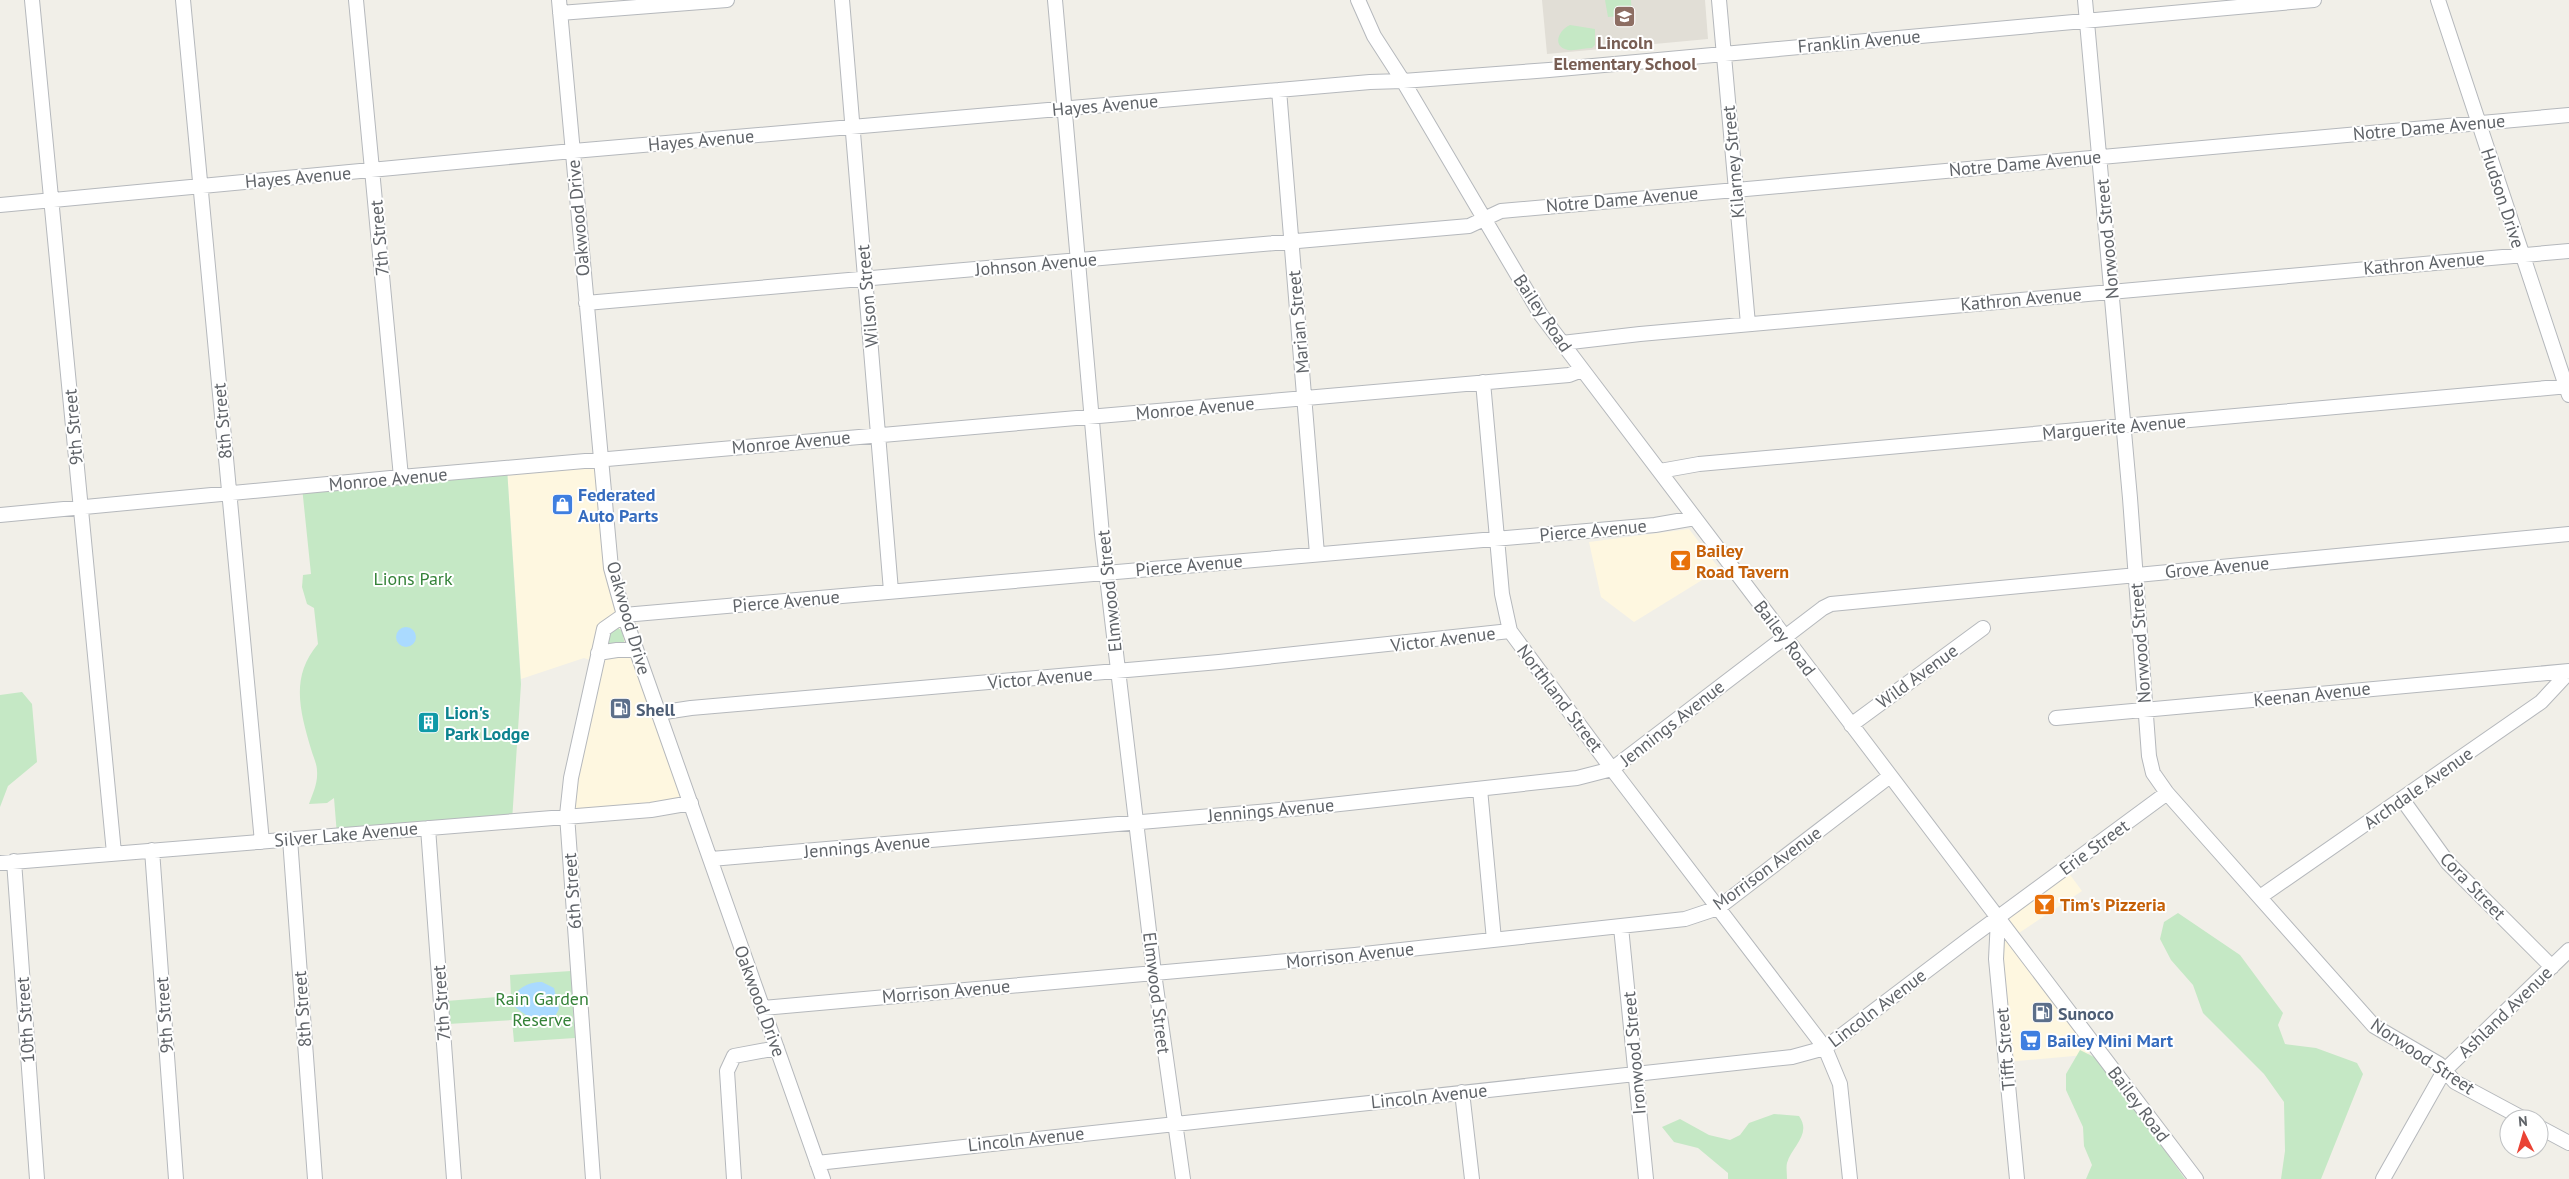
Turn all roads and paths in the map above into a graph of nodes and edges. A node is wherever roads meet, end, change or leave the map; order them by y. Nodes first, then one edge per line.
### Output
1 (32, 0) edge
2 (183, 0) edge
3 (356, 0) edge
4 (727, 0) edge
5 (842, 0) edge
6 (1055, 0) edge
7 (1358, 0) edge
8 (1719, 0) edge
9 (2085, 0) edge
10 (2314, 0) edge
11 (2438, 0) edge
12 (559, 6) edge
13 (2087, 20) junction
14 (1722, 54) junction
15 (1404, 81) junction
16 (1279, 90) junction
17 (1064, 108) junction
18 (2569, 115) edge
19 (2478, 122) junction
20 (852, 126) junction
21 (572, 151) junction
22 (2099, 156) junction
23 (372, 170) junction
24 (201, 186) junction
25 (1735, 189) junction
26 (51, 199) junction
27 (0, 205) edge
28 (1483, 219) junction
29 (1291, 242) junction
30 (2569, 250) edge
31 (2522, 254) junction
32 (1077, 259) junction
33 (865, 279) junction
34 (2111, 291) junction
35 (586, 303) junction
36 (1748, 324) junction
37 (1562, 343) junction
38 (1582, 370) junction
39 (1483, 382) junction
40 (2568, 390) edge
41 (1305, 398) junction
42 (1091, 417) junction
43 (2123, 426) junction
44 (878, 434) junction
45 (601, 459) junction
46 (1660, 471) junction
47 (401, 477) junction
48 (229, 494) junction
49 (80, 508) junction
50 (0, 516) edge
51 (1695, 518) junction
52 (2569, 534) edge
53 (1496, 539) junction
54 (1317, 554) junction
55 (1107, 572) junction
56 (2136, 575) junction
57 (891, 591) junction
58 (624, 615) junction
59 (1983, 628) dead end
60 (1510, 631) junction
61 (1785, 636) junction
62 (636, 650) junction
63 (598, 654) junction
64 (1117, 671) junction
65 (2569, 671) edge
66 (2145, 710) junction
67 (658, 713) junction
68 (2056, 718) dead end
69 (1851, 725) junction
70 (1612, 769) junction
71 (1890, 776) junction
72 (1480, 789) junction
73 (2166, 793) junction
74 (2402, 799) junction
75 (691, 804) junction
76 (567, 815) junction
77 (1135, 822) junction
78 (428, 828) junction
79 (290, 839) junction
80 (262, 842) junction
81 (152, 850) junction
82 (114, 853) junction
83 (710, 859) junction
84 (7, 862) edge
85 (2260, 897) junction
86 (1718, 908) junction
87 (1998, 918) junction
88 (1621, 927) junction
89 (1494, 940) junction
90 (2569, 950) edge
91 (2552, 967) junction
92 (1154, 973) junction
93 (763, 1008) junction
94 (777, 1048) junction
95 (1825, 1048) junction
96 (2444, 1071) junction
97 (1636, 1074) junction
98 (1462, 1092) junction
99 (2505, 1109) edge
100 (1174, 1123) junction
101 (2549, 1132) edge
102 (2569, 1143) edge
103 (817, 1163) junction
104 (38, 1179) edge
105 (176, 1179) edge
106 (315, 1179) edge
107 (454, 1179) edge
108 (593, 1179) edge
109 (734, 1179) edge
110 (823, 1179) edge
111 (1183, 1179) edge
112 (1472, 1179) edge
113 (1646, 1179) edge
114 (1850, 1179) edge
115 (2017, 1179) edge
116 (2196, 1179) edge
117 (2383, 1179) edge

1 - 26 street, 9th Street
2 - 24 street, 8th Street
3 - 23 street, 7th Street
4 - 12 street
5 - 20 street, Wilson Street
6 - 17 street, Elmwood Street
7 - 15 street, Bailey Road
8 - 14 street, Kilarney Street
9 - 13 street, Norwood Street
10 - 13 street, Franklin Avenue
11 - 19 street, Hudson Drive
12 - 21 street, Oakwood Drive
13 - 14 street, Franklin Avenue
13 - 22 street, Norwood Street
14 - 15 street, Franklin Avenue
14 - 25 street, Kilarney Street
15 - 16 street, Hayes Avenue
15 - 28 street, Bailey Road
16 - 17 street, Hayes Avenue
16 - 29 street, Marian Street
17 - 20 street, Hayes Avenue
17 - 32 street, Elmwood Street
18 - 19 street, Notre Dame Avenue
19 - 22 street, Notre Dame Avenue
19 - 31 street, Hudson Drive
20 - 21 street, Hayes Avenue
20 - 33 street, Wilson Street
21 - 23 street, Hayes Avenue
21 - 35 street, Oakwood Drive
22 - 25 street, Notre Dame Avenue
22 - 34 street, Norwood Street
23 - 24 street, Hayes Avenue
23 - 47 street, 7th Street
24 - 26 street, Hayes Avenue
24 - 48 street, 8th Street
25 - 28 street, Notre Dame Avenue
25 - 36 street, Kilarney Street
26 - 27 street, Hayes Avenue
26 - 49 street, 9th Street
28 - 29 street, Johnson Avenue
28 - 37 street, Bailey Road
29 - 32 street, Johnson Avenue
29 - 41 street, Marian Street
30 - 31 street, Kathron Avenue
31 - 34 street, Kathron Avenue
31 - 40 street, Hudson Drive
32 - 33 street, Johnson Avenue
32 - 42 street, Elmwood Street
33 - 35 street, Johnson Avenue
33 - 44 street, Wilson Street
34 - 36 street, Kathron Avenue
34 - 43 street, Norwood Street
35 - 45 street, Oakwood Drive
36 - 37 street, Kathron Avenue
37 - 38 street, Bailey Road
38 - 39 street, Monroe Avenue
38 - 46 street, Bailey Road
39 - 41 street, Monroe Avenue
39 - 53 street, Northland Street
40 - 43 street, Marguerite Avenue
41 - 42 street, Monroe Avenue
41 - 54 street, Marian Street
42 - 44 street, Monroe Avenue
42 - 55 street, Elmwood Street
43 - 46 street, Marguerite Avenue
43 - 56 street, Norwood Street
44 - 45 street, Monroe Avenue
44 - 57 street, Wilson Street
45 - 47 street, Monroe Avenue
45 - 58 street, Oakwood Drive
46 - 51 street, Bailey Road
47 - 48 street, Monroe Avenue
48 - 49 street, Monroe Avenue
48 - 80 street, 8th Street
49 - 50 street, Monroe Avenue
49 - 82 street, 9th Street
51 - 53 street, Pierce Avenue
51 - 61 street, Bailey Road
52 - 56 street, Grove Avenue
53 - 54 street, Pierce Avenue
53 - 60 street, Northland Street
54 - 55 street, Pierce Avenue
55 - 57 street, Pierce Avenue
55 - 64 street, Elmwood Street
56 - 61 street, Grove Avenue
56 - 66 street, Norwood Street
57 - 58 street, Pierce Avenue
58 - 62 street, Oakwood Drive
58 - 63 street, 6th Street
59 - 69 street, Wild Avenue
60 - 64 street, Victor Avenue
60 - 70 street, Northland Street
61 - 69 street, Bailey Road
61 - 70 street, Jennings Avenue
62 - 63 street
62 - 67 street, Oakwood Drive
63 - 76 street, 6th Street
64 - 67 street, Victor Avenue
64 - 77 street, Elmwood Street
65 - 66 street, Keenan Avenue
65 - 74 street, Archdale Avenue
66 - 68 street, Keenan Avenue
66 - 73 street, Norwood Street
67 - 75 street, Oakwood Drive
69 - 71 street, Bailey Road
70 - 72 street, Jennings Avenue
70 - 86 street, Northland Street
71 - 86 street, Morrison Avenue
71 - 87 street, Bailey Road
72 - 77 street, Jennings Avenue
72 - 89 street
73 - 85 street, Norwood Street
73 - 87 street, Erie Street
74 - 85 street, Archdale Avenue
74 - 91 street, Cora Street
75 - 76 street, Silver Lake Avenue
75 - 83 street, Oakwood Drive
76 - 78 street, Silver Lake Avenue
76 - 108 street, 6th Street
77 - 83 street, Jennings Avenue
77 - 92 street, Elmwood Street
78 - 79 street, Silver Lake Avenue
78 - 107 street, 7th Street
79 - 80 street, Silver Lake Avenue
79 - 106 street, 8th Street
80 - 81 street, Silver Lake Avenue
81 - 82 street, Silver Lake Avenue
81 - 105 street, 9th Street
82 - 84 street, Silver Lake Avenue
83 - 93 street, Oakwood Drive
84 - 104 street, 10th Street
85 - 96 street, Norwood Street
86 - 88 street, Morrison Avenue
86 - 95 street, Northland Street
87 - 95 street, Lincoln Avenue
87 - 115 street, Tifft Street
87 - 116 street, Bailey Road
88 - 89 street, Morrison Avenue
88 - 97 street, Ironwood Street
89 - 92 street, Morrison Avenue
90 - 91 street, Ashland Avenue
91 - 96 street, Ashland Avenue
92 - 93 street, Morrison Avenue
92 - 100 street, Elmwood Street
93 - 94 street, Oakwood Drive
94 - 103 street, Oakwood Drive
94 - 109 street
95 - 97 street, Lincoln Avenue
95 - 114 street, Northland Street
96 - 99 street, Norwood Street
96 - 117 street, Ashland Avenue
97 - 98 street, Lincoln Avenue
97 - 113 street, Ironwood Street
98 - 100 street, Lincoln Avenue
98 - 112 street
100 - 103 street, Lincoln Avenue
100 - 111 street, Elmwood Street
101 - 102 street
103 - 110 street, Oakwood Drive

